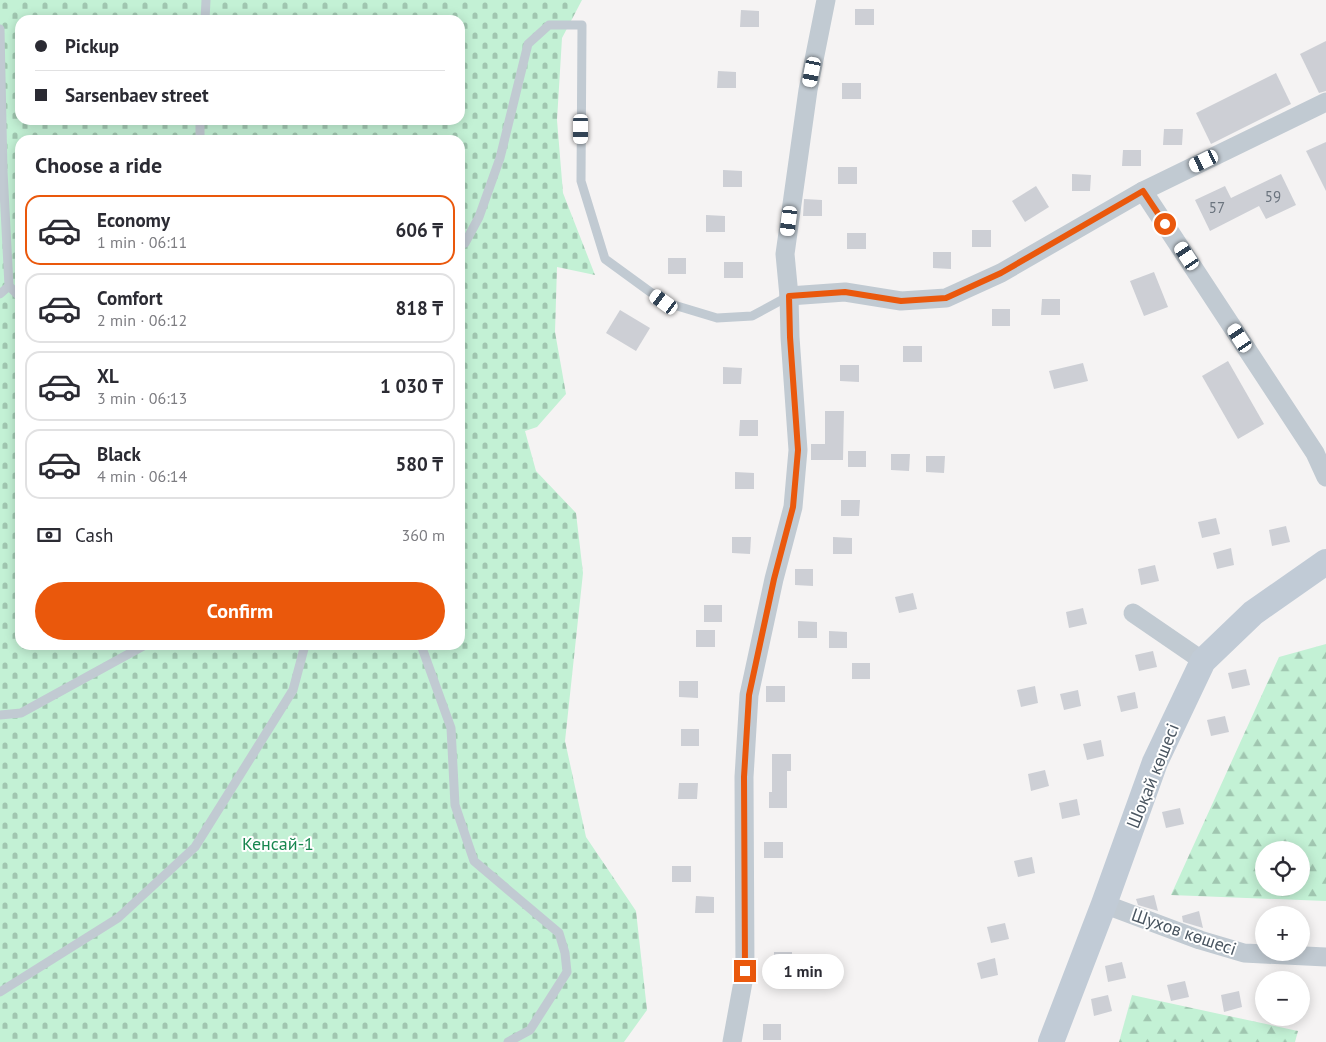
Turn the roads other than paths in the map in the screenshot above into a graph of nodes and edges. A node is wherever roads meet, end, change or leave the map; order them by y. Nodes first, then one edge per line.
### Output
1 (206, 0) edge
2 (826, 0) edge
3 (205, 15) edge
4 (0, 28) edge
5 (1326, 102) edge
6 (1, 169) edge
7 (1143, 191) junction
8 (465, 243) edge
9 (9, 286) junction
10 (15, 293) edge
11 (0, 294) edge
12 (789, 296) junction
13 (1320, 451) edge
14 (1326, 476) edge
15 (1326, 562) edge
16 (1134, 613) dead end
17 (136, 650) edge
18 (305, 650) edge
19 (423, 650) edge
20 (1203, 661) junction
21 (0, 715) edge
22 (1104, 904) junction
23 (1326, 957) edge
24 (0, 992) edge
25 (508, 1042) edge
26 (732, 1042) edge
27 (1051, 1042) edge

1 - 3 lane
2 - 12 street
4 - 6 lane
5 - 7 street
6 - 9 lane
7 - 12 street
7 - 13 street
8 - 12 lane
9 - 10 lane
9 - 11 lane
12 - 26 street
13 - 14 street
15 - 20 street, Шоқай көшесі
16 - 20 street
17 - 21 lane
18 - 24 lane
19 - 25 lane
20 - 22 street, Шоқай көшесі
22 - 23 street, Шухов көшесі
22 - 27 street, Шоқай көшесі

